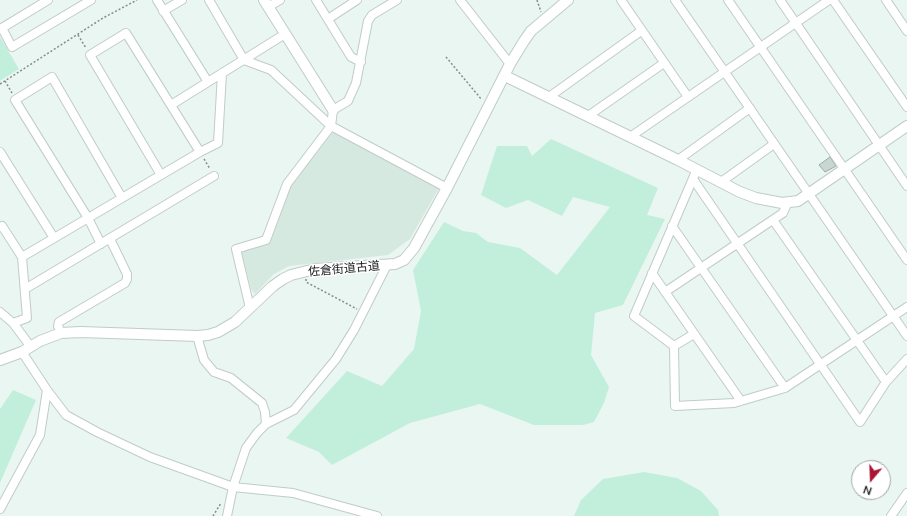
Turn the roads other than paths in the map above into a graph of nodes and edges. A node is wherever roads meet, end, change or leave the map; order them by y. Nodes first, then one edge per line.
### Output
1 (48, 0) edge
2 (91, 0) edge
3 (157, 0) edge
4 (182, 0) edge
5 (209, 0) edge
6 (280, 0) edge
7 (316, 0) edge
8 (358, 0) edge
9 (397, 0) edge
10 (460, 0) edge
11 (568, 0) edge
12 (621, 0) edge
13 (675, 0) edge
14 (728, 0) edge
15 (780, 0) edge
16 (829, 0) edge
17 (833, 0) edge
18 (886, 0) edge
19 (266, 3) edge
20 (164, 11) junction
21 (328, 19) junction
22 (796, 23) junction
23 (641, 31) junction
24 (907, 31) edge
25 (285, 34) junction
26 (761, 47) junction
27 (244, 60) junction
28 (361, 62) junction
29 (510, 64) junction
30 (664, 64) junction
31 (724, 72) junction
32 (222, 73) junction
33 (505, 76) junction
34 (208, 82) junction
35 (549, 97) junction
36 (688, 97) junction
37 (171, 105) junction
38 (907, 107) edge
39 (750, 108) junction
40 (333, 110) junction
41 (588, 116) junction
42 (331, 126) junction
43 (907, 126) edge
44 (630, 137) junction
45 (774, 144) junction
46 (879, 145) junction
47 (0, 152) edge
48 (200, 152) junction
49 (678, 160) junction
50 (845, 169) junction
51 (695, 174) junction
52 (160, 175) junction
53 (214, 176) road end
54 (721, 182) junction
55 (907, 186) edge
56 (447, 188) junction
57 (809, 194) junction
58 (122, 198) junction
59 (788, 202) junction
60 (88, 218) junction
61 (773, 220) junction
62 (672, 226) junction
63 (0, 228) edge
64 (54, 238) junction
65 (110, 239) junction
66 (737, 243) junction
67 (101, 244) junction
68 (22, 257) junction
69 (907, 260) edge
70 (387, 265) junction
71 (701, 268) junction
72 (652, 273) junction
73 (25, 289) junction
74 (665, 292) junction
75 (907, 307) edge
76 (250, 308) junction
77 (0, 312) edge
78 (893, 316) junction
79 (14, 323) junction
80 (61, 333) junction
81 (694, 334) junction
82 (197, 336) junction
83 (907, 336) edge
84 (857, 340) junction
85 (674, 346) junction
86 (31, 347) junction
87 (22, 352) junction
88 (907, 359) edge
89 (0, 360) edge
90 (821, 365) junction
91 (886, 382) junction
92 (785, 388) junction
93 (47, 390) junction
94 (741, 401) junction
95 (266, 424) junction
96 (234, 486) junction
97 (907, 493) edge
98 (0, 509) edge
99 (227, 516) edge
100 (376, 516) edge
101 (891, 516) edge

1 - 2 street
3 - 20 street
4 - 20 street
5 - 27 street
6 - 19 street
7 - 21 street
8 - 21 street
9 - 28 street
10 - 29 street
11 - 29 street, 佐倉街道古道
12 - 23 street
13 - 31 street
14 - 26 street
15 - 22 street
16 - 22 street
17 - 38 street
18 - 24 street
19 - 25 street
20 - 34 street
21 - 28 street
22 - 26 street
22 - 46 street
23 - 30 street
23 - 35 street
25 - 27 street
25 - 40 street
26 - 31 street
26 - 50 street
27 - 32 street
27 - 42 street
28 - 40 street
29 - 33 street, 佐倉街道古道
30 - 36 street
30 - 41 street
31 - 36 street
31 - 39 street
32 - 34 street
32 - 48 street
33 - 35 street
33 - 56 street, 佐倉街道古道
34 - 37 street
35 - 41 street
36 - 44 street
37 - 48 street
37 - 52 street
39 - 45 street
39 - 49 street
40 - 42 street
41 - 44 street
42 - 56 street
42 - 76 street
43 - 46 street
44 - 49 street
45 - 54 street
45 - 57 street
46 - 50 street
46 - 55 street
47 - 64 street
48 - 52 street
49 - 51 street
50 - 57 street
50 - 69 street
51 - 54 street
51 - 62 street
51 - 66 street
52 - 58 street
53 - 65 street
54 - 59 street
56 - 70 street, 佐倉街道古道
57 - 59 street
57 - 78 street
58 - 60 street
58 - 60 street
59 - 61 street
60 - 64 street
60 - 67 street
61 - 66 street
61 - 84 street
62 - 71 street
62 - 72 street
63 - 68 street
64 - 68 street
65 - 67 street
65 - 80 street
66 - 71 street
66 - 90 street
67 - 73 street
68 - 73 street
70 - 76 street, 佐倉街道古道
70 - 95 street
71 - 74 street
71 - 92 street
72 - 74 street
72 - 85 street
73 - 79 street
74 - 81 street
75 - 78 street
76 - 82 street, 佐倉街道古道
77 - 79 street
78 - 83 street
78 - 84 street
79 - 86 street
80 - 82 street, 佐倉街道古道
80 - 86 street, 佐倉街道古道
81 - 85 street
81 - 94 street
82 - 95 street
84 - 90 street
84 - 91 street
85 - 94 street
86 - 87 street, 佐倉街道古道
87 - 89 street, 佐倉街道古道
87 - 93 street
88 - 91 street
90 - 91 street
90 - 92 street
92 - 94 street
93 - 96 street
93 - 98 street
95 - 96 street
96 - 99 street
96 - 100 street
97 - 101 street

